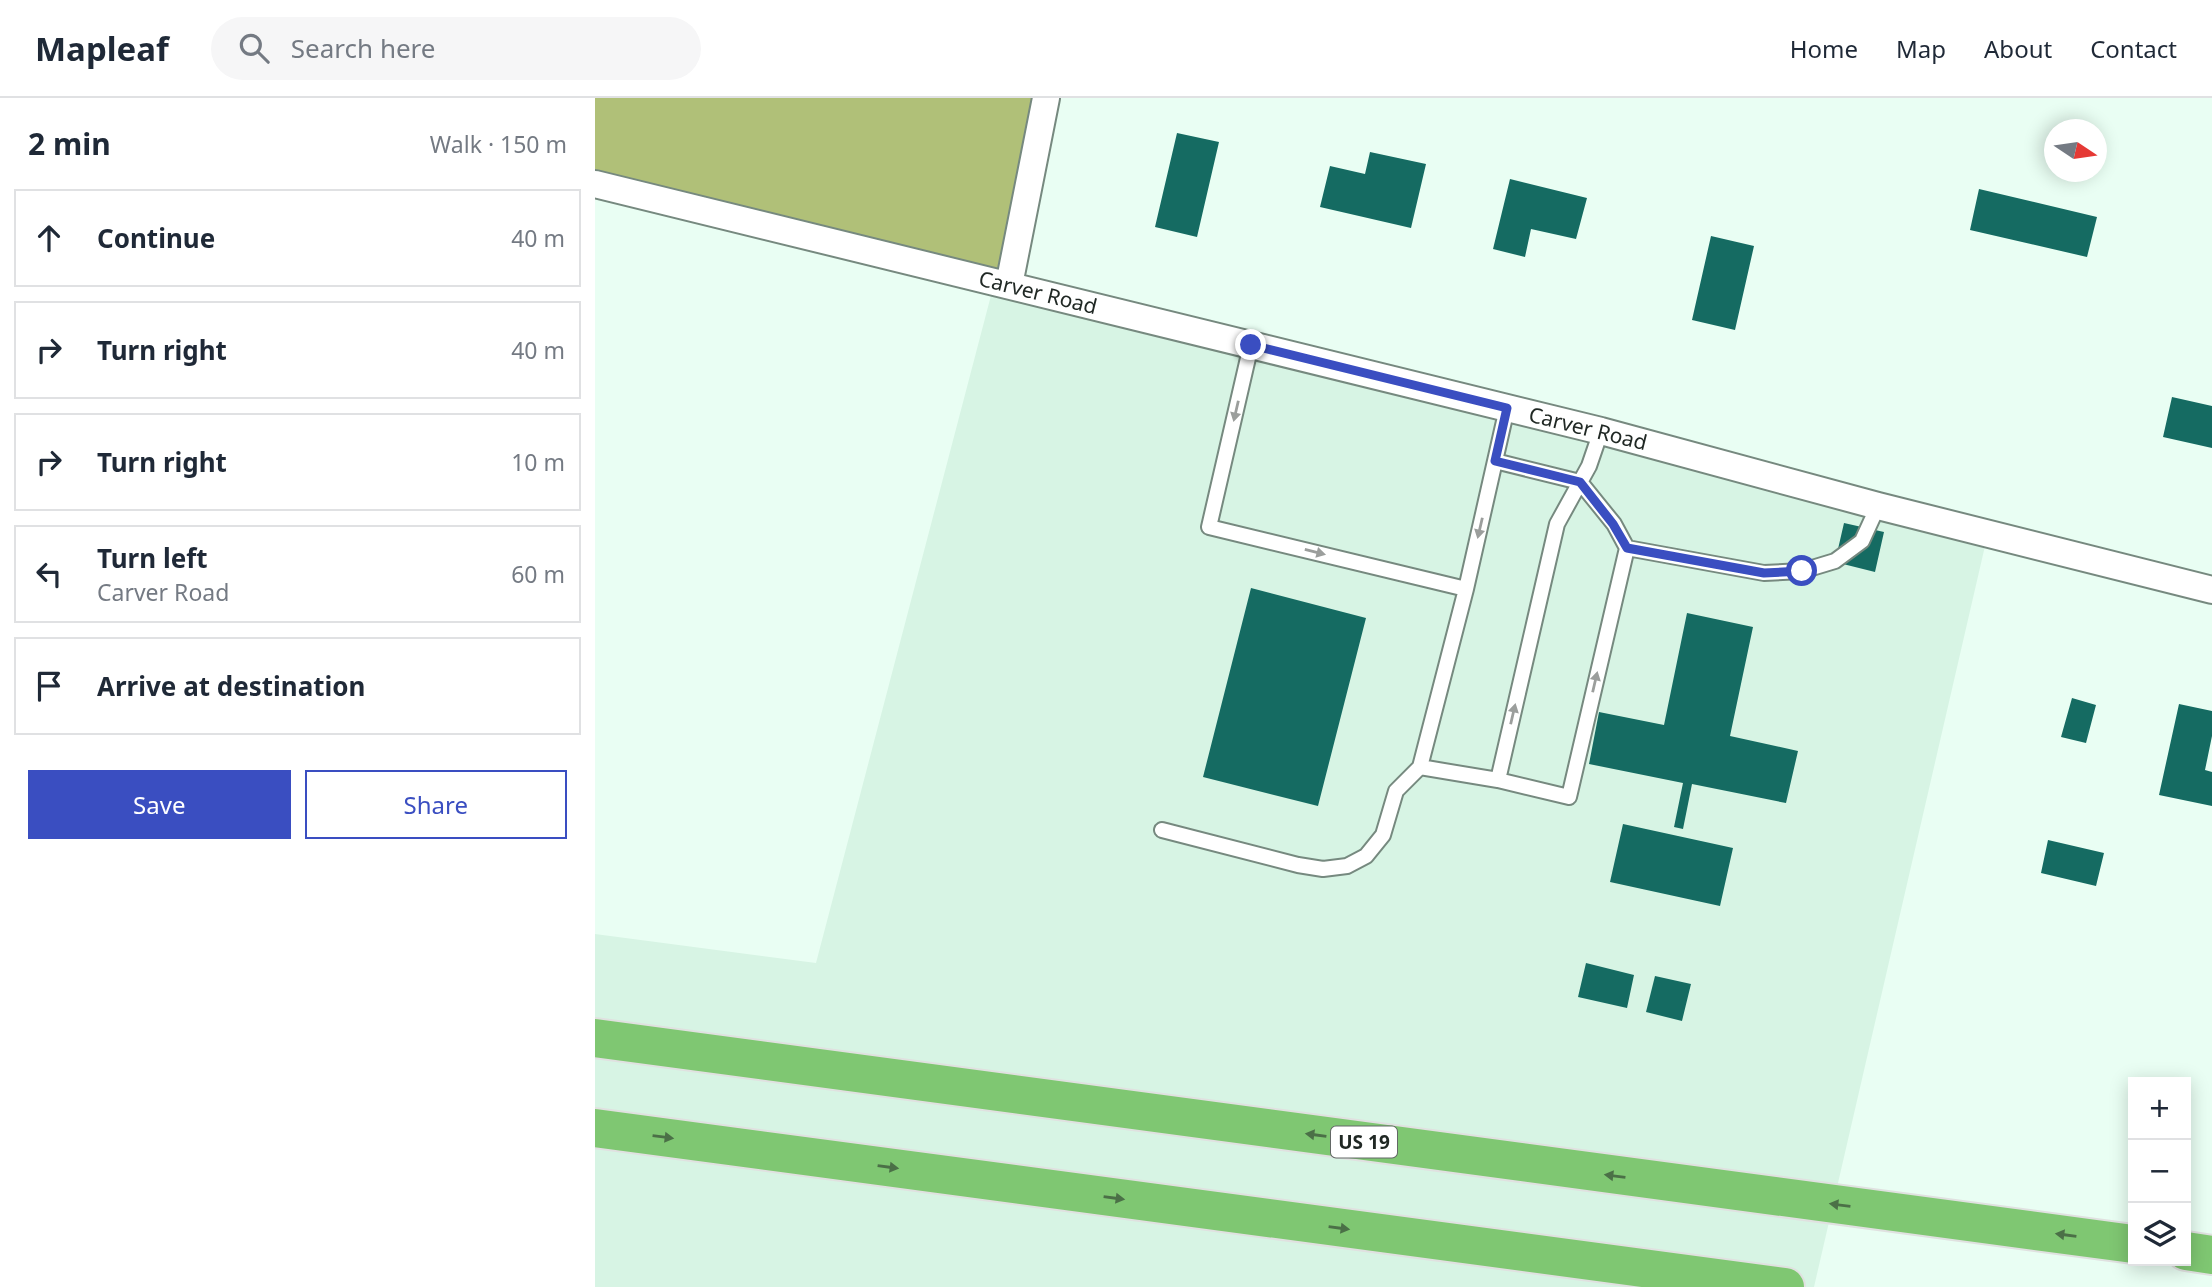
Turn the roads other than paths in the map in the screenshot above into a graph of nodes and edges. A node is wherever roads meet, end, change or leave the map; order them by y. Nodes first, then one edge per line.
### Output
1 (1046, 98) edge
2 (595, 184) edge
3 (1009, 285) junction
4 (1251, 345) junction
5 (1507, 408) junction
6 (1601, 431) junction
7 (1495, 461) junction
8 (1580, 482) junction
9 (1878, 506) junction
10 (1627, 548) junction
11 (1466, 589) junction
12 (2212, 590) edge
13 (1420, 767) junction
14 (1498, 780) junction
15 (1162, 830) dead end
16 (595, 1038) edge
17 (595, 1128) edge
18 (2128, 1243) edge
19 (2191, 1252) edge
20 (2212, 1255) edge
21 (1785, 1287) edge

1 - 3 street
2 - 3 street, Carver Road
3 - 4 street, Carver Road
4 - 5 street, Carver Road
4 -> 11 lane
5 - 6 street, Carver Road
5 - 7 lane
6 - 8 lane
6 - 9 street, Carver Road
7 - 8 lane
7 -> 11 lane
8 - 10 lane
14 -> 8 lane
9 - 10 lane
9 - 12 street, Carver Road
14 -> 10 lane
11 - 13 lane
13 - 14 lane
13 - 15 lane
18 -> 16 highway, US 19
17 -> 21 highway
19 - 20 highway

